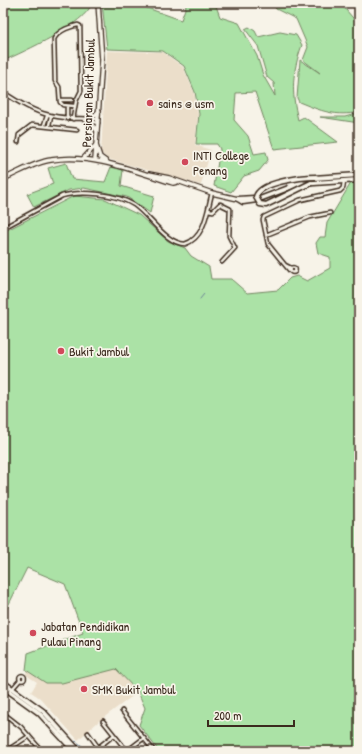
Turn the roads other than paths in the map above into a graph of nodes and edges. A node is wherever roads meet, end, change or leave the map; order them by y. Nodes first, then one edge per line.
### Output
1 (98, 3) edge
2 (3, 92) edge
3 (60, 100) junction
4 (72, 100) dead end
5 (67, 106) junction
6 (74, 106) junction
7 (99, 111) junction
8 (47, 116) junction
9 (51, 116) junction
10 (67, 119) junction
11 (73, 119) junction
12 (90, 120) junction
13 (98, 121) junction
14 (44, 125) junction
15 (48, 126) junction
16 (77, 130) dead end
17 (98, 131) junction
18 (18, 142) dead end
19 (96, 145) junction
20 (83, 159) junction
21 (95, 160) junction
22 (108, 163) junction
23 (359, 175) edge
24 (316, 177) junction
25 (3, 179) edge
26 (344, 180) junction
27 (359, 180) edge
28 (311, 183) junction
29 (212, 193) junction
30 (238, 199) junction
31 (208, 210) junction
32 (330, 213) dead end
33 (3, 228) edge
34 (266, 235) junction
35 (222, 262) dead end
36 (291, 270) dead end
37 (20, 680) dead end
38 (3, 682) edge
39 (3, 687) edge
40 (13, 688) junction
41 (122, 711) dead end
42 (4, 714) edge
43 (103, 721) dead end
44 (88, 733) dead end
45 (114, 735) junction
46 (29, 736) junction
47 (144, 738) junction
48 (70, 743) junction
49 (98, 747) junction
50 (76, 750) edge
51 (95, 750) dead end
52 (6, 751) edge
53 (42, 751) edge
54 (127, 751) edge
55 (154, 751) edge

1 - 7 main road, Persiaran Bukit Jambul
2 - 8 street
3 - 4 street
3 - 5 street
3 - 6 street
5 - 6 street
5 - 10 street
6 - 11 street
7 - 12 main road
7 - 13 main road, Persiaran Bukit Jambul
8 - 9 street
8 - 14 street
9 - 10 street
9 - 15 street
10 - 11 street
11 - 12 street
12 - 13 street
12 - 17 main road
13 - 17 main road, Persiaran Bukit Jambul
14 - 15 street
14 - 18 street
15 - 16 street
17 - 19 main road, Persiaran Bukit Jambul
19 - 20 main road
19 - 21 main road, Persiaran Bukit Jambul
19 - 22 main road
20 - 21 main road
20 - 25 main road
21 - 22 main road
22 - 29 main road
23 - 24 main road
24 - 28 main road, bridge
24 - 30 main road
26 - 27 main road
26 - 28 main road
26 - 34 street
28 - 30 main road
29 - 30 main road
29 - 31 street
31 - 33 street
31 - 35 street
32 - 34 street
34 - 36 street
37 - 40 street
38 - 40 main road
39 - 48 main road
40 - 48 main road
41 - 47 street
42 - 46 street
43 - 45 street
44 - 49 street
45 - 49 street
45 - 54 street
46 - 52 street
46 - 53 street
47 - 54 street
47 - 55 street
48 - 50 main road
49 - 51 street

